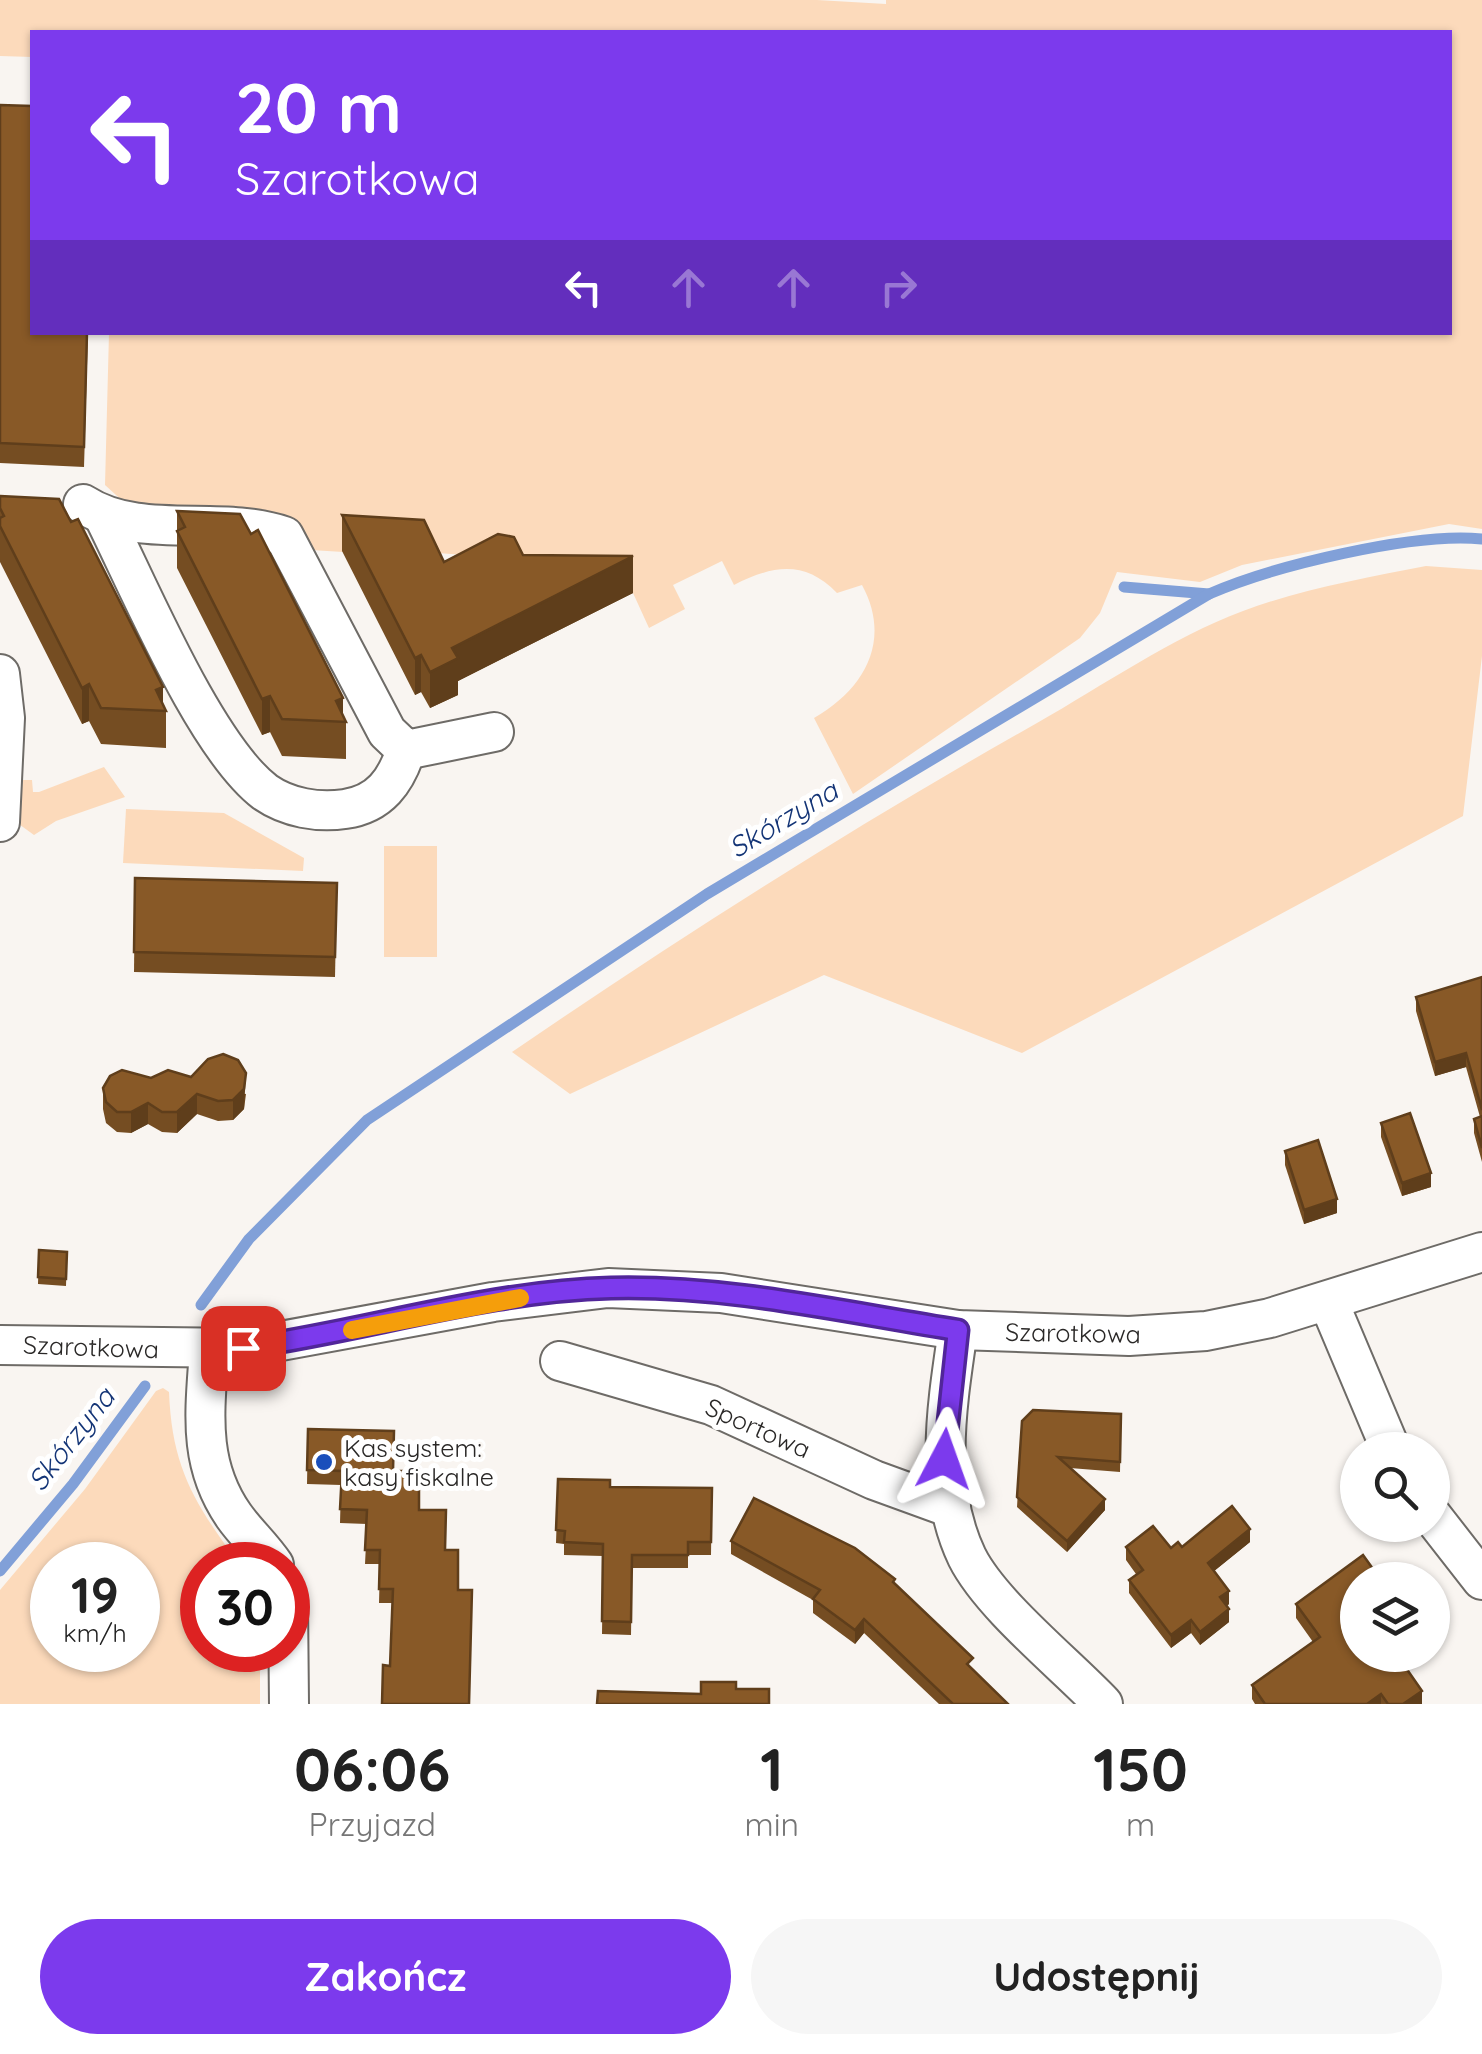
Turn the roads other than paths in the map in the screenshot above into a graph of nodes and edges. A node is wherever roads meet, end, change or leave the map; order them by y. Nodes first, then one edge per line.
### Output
1 (0, 674) edge
2 (494, 732) dead end
3 (406, 750) junction
4 (0, 822) edge
5 (1482, 1252) edge
6 (1329, 1303) junction
7 (958, 1330) junction
8 (0, 1345) edge
9 (209, 1350) junction
10 (560, 1361) dead end
11 (1383, 1432) edge
12 (950, 1508) junction
13 (1450, 1539) edge
14 (255, 1542) edge
15 (1482, 1580) edge
16 (289, 1672) edge
17 (289, 1704) edge
18 (1104, 1704) edge

1 - 4 street
2 - 3 street
3 - 3 street
5 - 6 street, Szarotkowa
6 - 7 street, Szarotkowa
6 - 11 street
7 - 9 street, Szarotkowa
7 - 12 street
8 - 9 street, Szarotkowa
9 - 14 street
10 - 12 street, Sportowa
12 - 18 street
13 - 15 street
16 - 17 street

